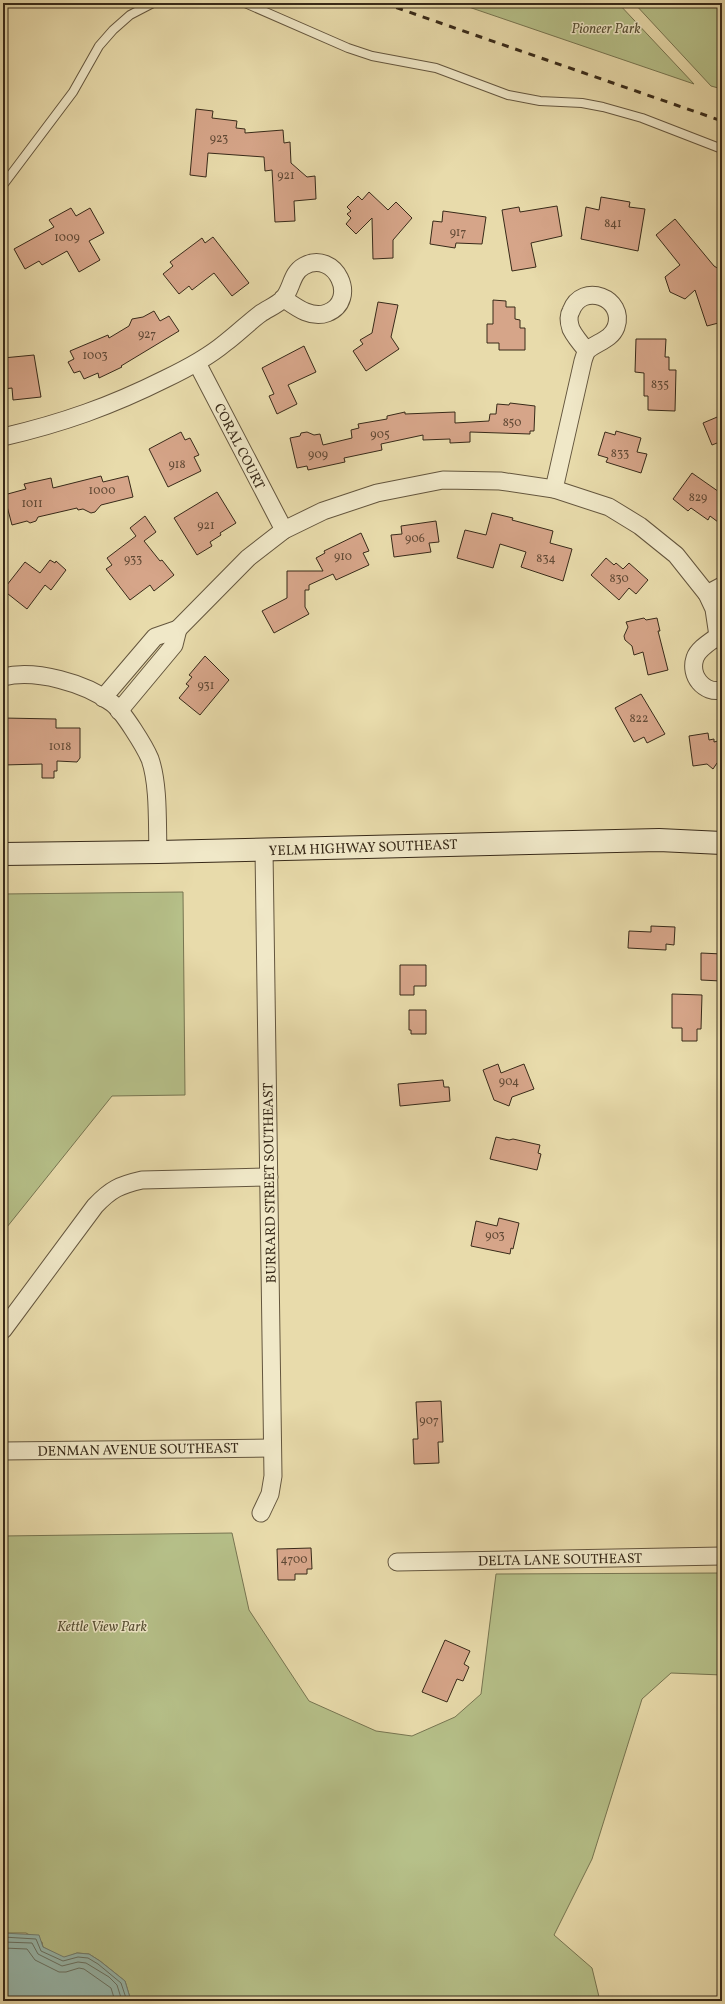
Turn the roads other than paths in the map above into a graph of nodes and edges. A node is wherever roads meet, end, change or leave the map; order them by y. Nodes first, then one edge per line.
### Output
1 (153, 3) edge
2 (245, 3) edge
3 (722, 149) edge
4 (3, 185) edge
5 (283, 298) dead end
6 (587, 351) dead end
7 (197, 363) junction
8 (3, 437) edge
9 (554, 489) junction
10 (284, 530) junction
11 (715, 590) edge
12 (178, 629) junction
13 (720, 638) edge
14 (3, 677) edge
15 (722, 690) edge
16 (103, 698) junction
17 (120, 711) junction
18 (722, 843) edge
19 (264, 850) junction
20 (158, 852) junction
21 (3, 854) edge
22 (269, 1177) junction
23 (3, 1330) edge
24 (272, 1448) junction
25 (3, 1451) edge
26 (261, 1513) dead end
27 (722, 1556) edge
28 (397, 1562) dead end

1 - 4 lane
2 - 3 lane
5 - 7 street
6 - 9 street
7 - 8 street
7 - 10 street, CORAL COURT
9 - 10 street
9 - 11 street
10 - 12 street
11 - 13 street
12 - 16 street
12 - 17 street
13 - 15 street
14 - 16 street
16 - 17 street
17 - 20 street
18 - 19 main road, YELM HIGHWAY SOUTHEAST
19 - 20 main road, YELM HIGHWAY SOUTHEAST
19 - 22 street, BURRARD STREET SOUTHEAST
20 - 21 main road, YELM HIGHWAY SOUTHEAST
22 - 23 street
22 - 24 street, BURRARD STREET SOUTHEAST
24 - 25 street, DENMAN AVENUE SOUTHEAST
24 - 26 street, BURRARD STREET SOUTHEAST
27 - 28 street, DELTA LANE SOUTHEAST

